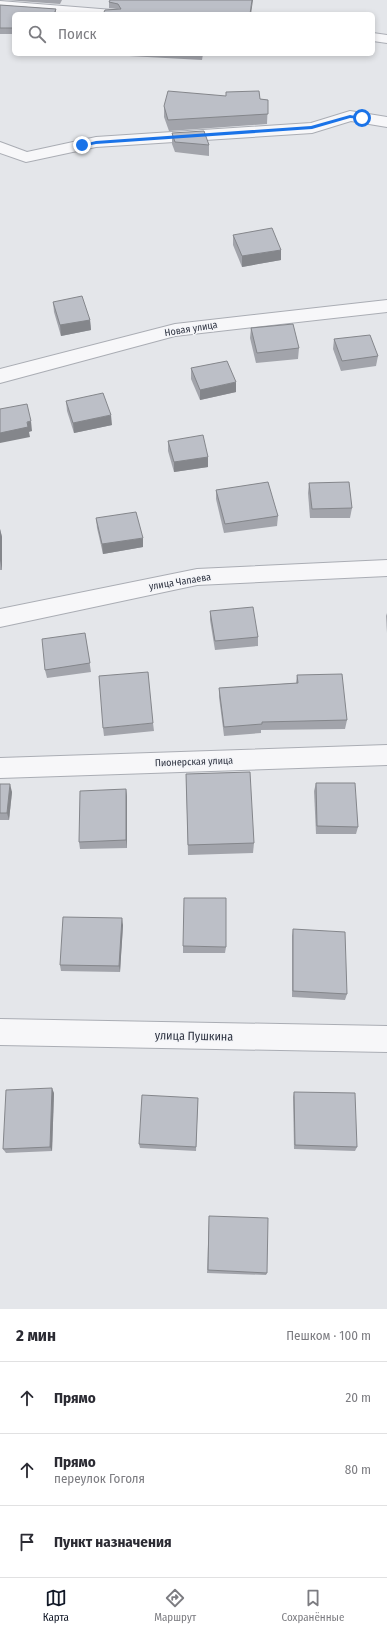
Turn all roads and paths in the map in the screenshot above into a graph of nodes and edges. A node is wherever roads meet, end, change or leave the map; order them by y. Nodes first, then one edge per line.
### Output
1 (1, 8) edge
2 (76, 12) edge
3 (375, 38) edge
4 (387, 39) edge
5 (387, 122) edge
6 (0, 147) edge
7 (26, 157) junction
8 (0, 164) edge
9 (387, 306) edge
10 (0, 376) edge
11 (387, 568) edge
12 (0, 618) edge
13 (387, 756) edge
14 (0, 768) edge
15 (0, 1032) edge
16 (387, 1039) edge

1 - 2 street
3 - 4 street
5 - 7 street
6 - 7 street
7 - 8 street
9 - 10 street, Новая улица
11 - 12 street, улица Чапаева
13 - 14 street, Пионерская улица
15 - 16 street, улица Пушкина

